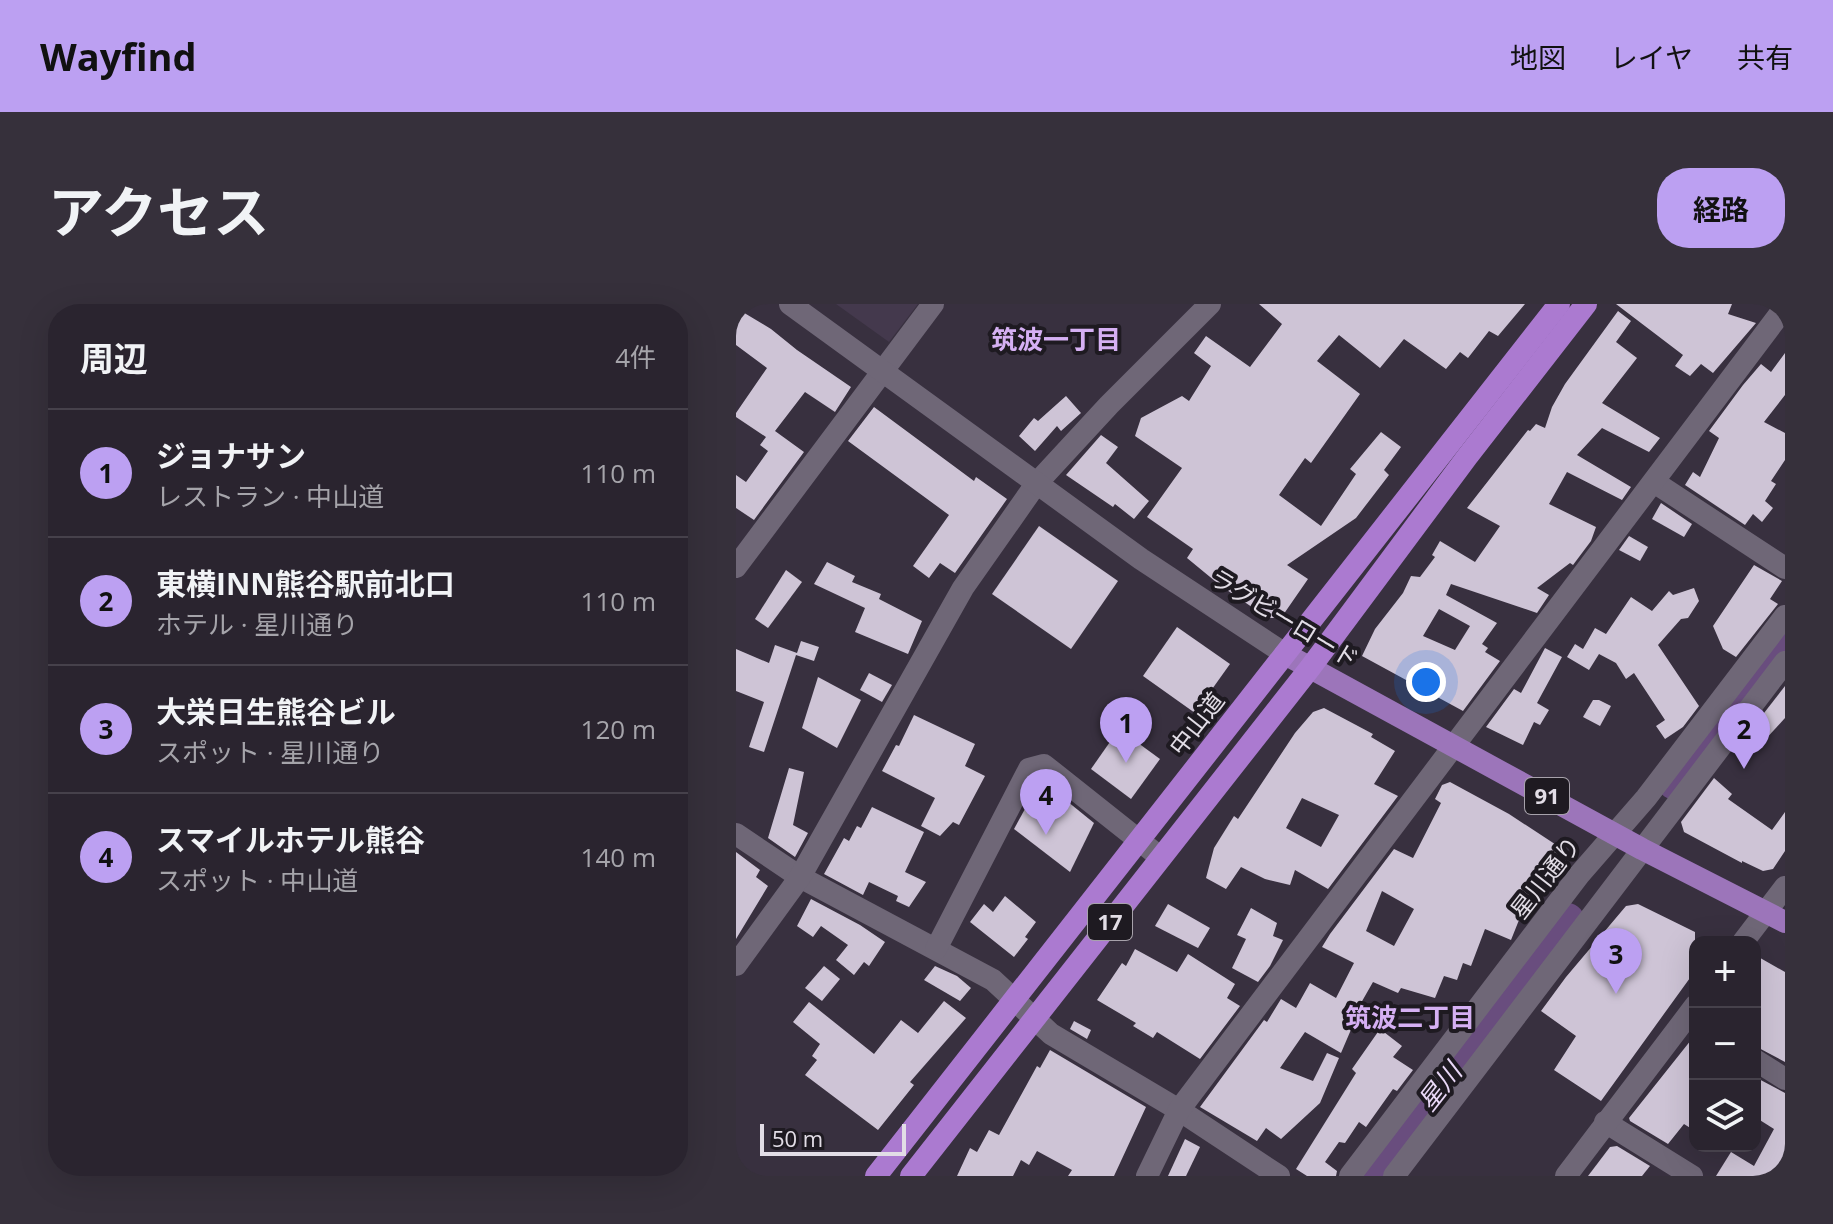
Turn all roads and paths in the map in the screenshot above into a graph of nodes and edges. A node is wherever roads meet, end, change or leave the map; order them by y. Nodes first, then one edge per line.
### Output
1 (790, 304) edge
2 (933, 304) edge
3 (1210, 304) edge
4 (1559, 304) edge
5 (1586, 304) edge
6 (1785, 307) edge
7 (883, 372) junction
8 (1654, 482) junction
9 (1036, 484) junction
10 (736, 567) edge
11 (1785, 568) edge
12 (1785, 616) edge
13 (1285, 654) junction
14 (1785, 662) edge
15 (1310, 668) junction
16 (1455, 745) junction
17 (736, 834) edge
18 (1615, 834) junction
19 (1140, 841) junction
20 (1642, 849) junction
21 (1160, 857) junction
22 (800, 877) junction
23 (1785, 887) edge
24 (1775, 917) edge
25 (1751, 936) edge
26 (936, 949) junction
27 (736, 965) edge
28 (1014, 1000) junction
29 (1035, 1019) junction
30 (1689, 1020) edge
31 (1761, 1064) edge
32 (1785, 1079) edge
33 (1179, 1110) junction
34 (1605, 1122) junction
35 (876, 1176) edge
36 (911, 1176) edge
37 (1147, 1176) edge
38 (1279, 1176) edge
39 (1350, 1176) edge
40 (1394, 1176) edge
41 (1566, 1176) edge
42 (1692, 1176) edge

1 - 7 street, ラグビーロード
2 - 7 street
3 - 9 street
4 - 13 highway, 中山道 / 17
5 - 15 highway, 17
6 - 8 street
7 - 9 street, ラグビーロード
7 - 10 street
8 - 11 street
8 - 16 street
9 - 13 street, ラグビーロード
9 - 22 street
12 - 18 street, 星川通り
13 - 15 main road, ラグビーロード / 91
13 - 19 highway, 中山道 / 17
14 - 20 street
15 - 16 main road, ラグビーロード / 91
15 - 21 highway, 17
16 - 18 main road, ラグビーロード / 91
16 - 33 street
17 - 22 street
18 - 20 main road, ラグビーロード / 91
18 - 39 street, 星川通り
19 - 21 street
19 - 26 street
19 - 28 highway, 中山道 / 17
20 - 24 main road, ラグビーロード / 91
20 - 40 street
21 - 29 highway, 17
22 - 26 street
22 - 27 street
23 - 24 street
24 - 25 street
26 - 28 street
28 - 29 street
28 - 35 highway, 中山道 / 17
29 - 33 street
29 - 36 highway, 17
30 - 34 street
31 - 32 street
33 - 37 street
33 - 38 street
34 - 41 street
34 - 42 street

